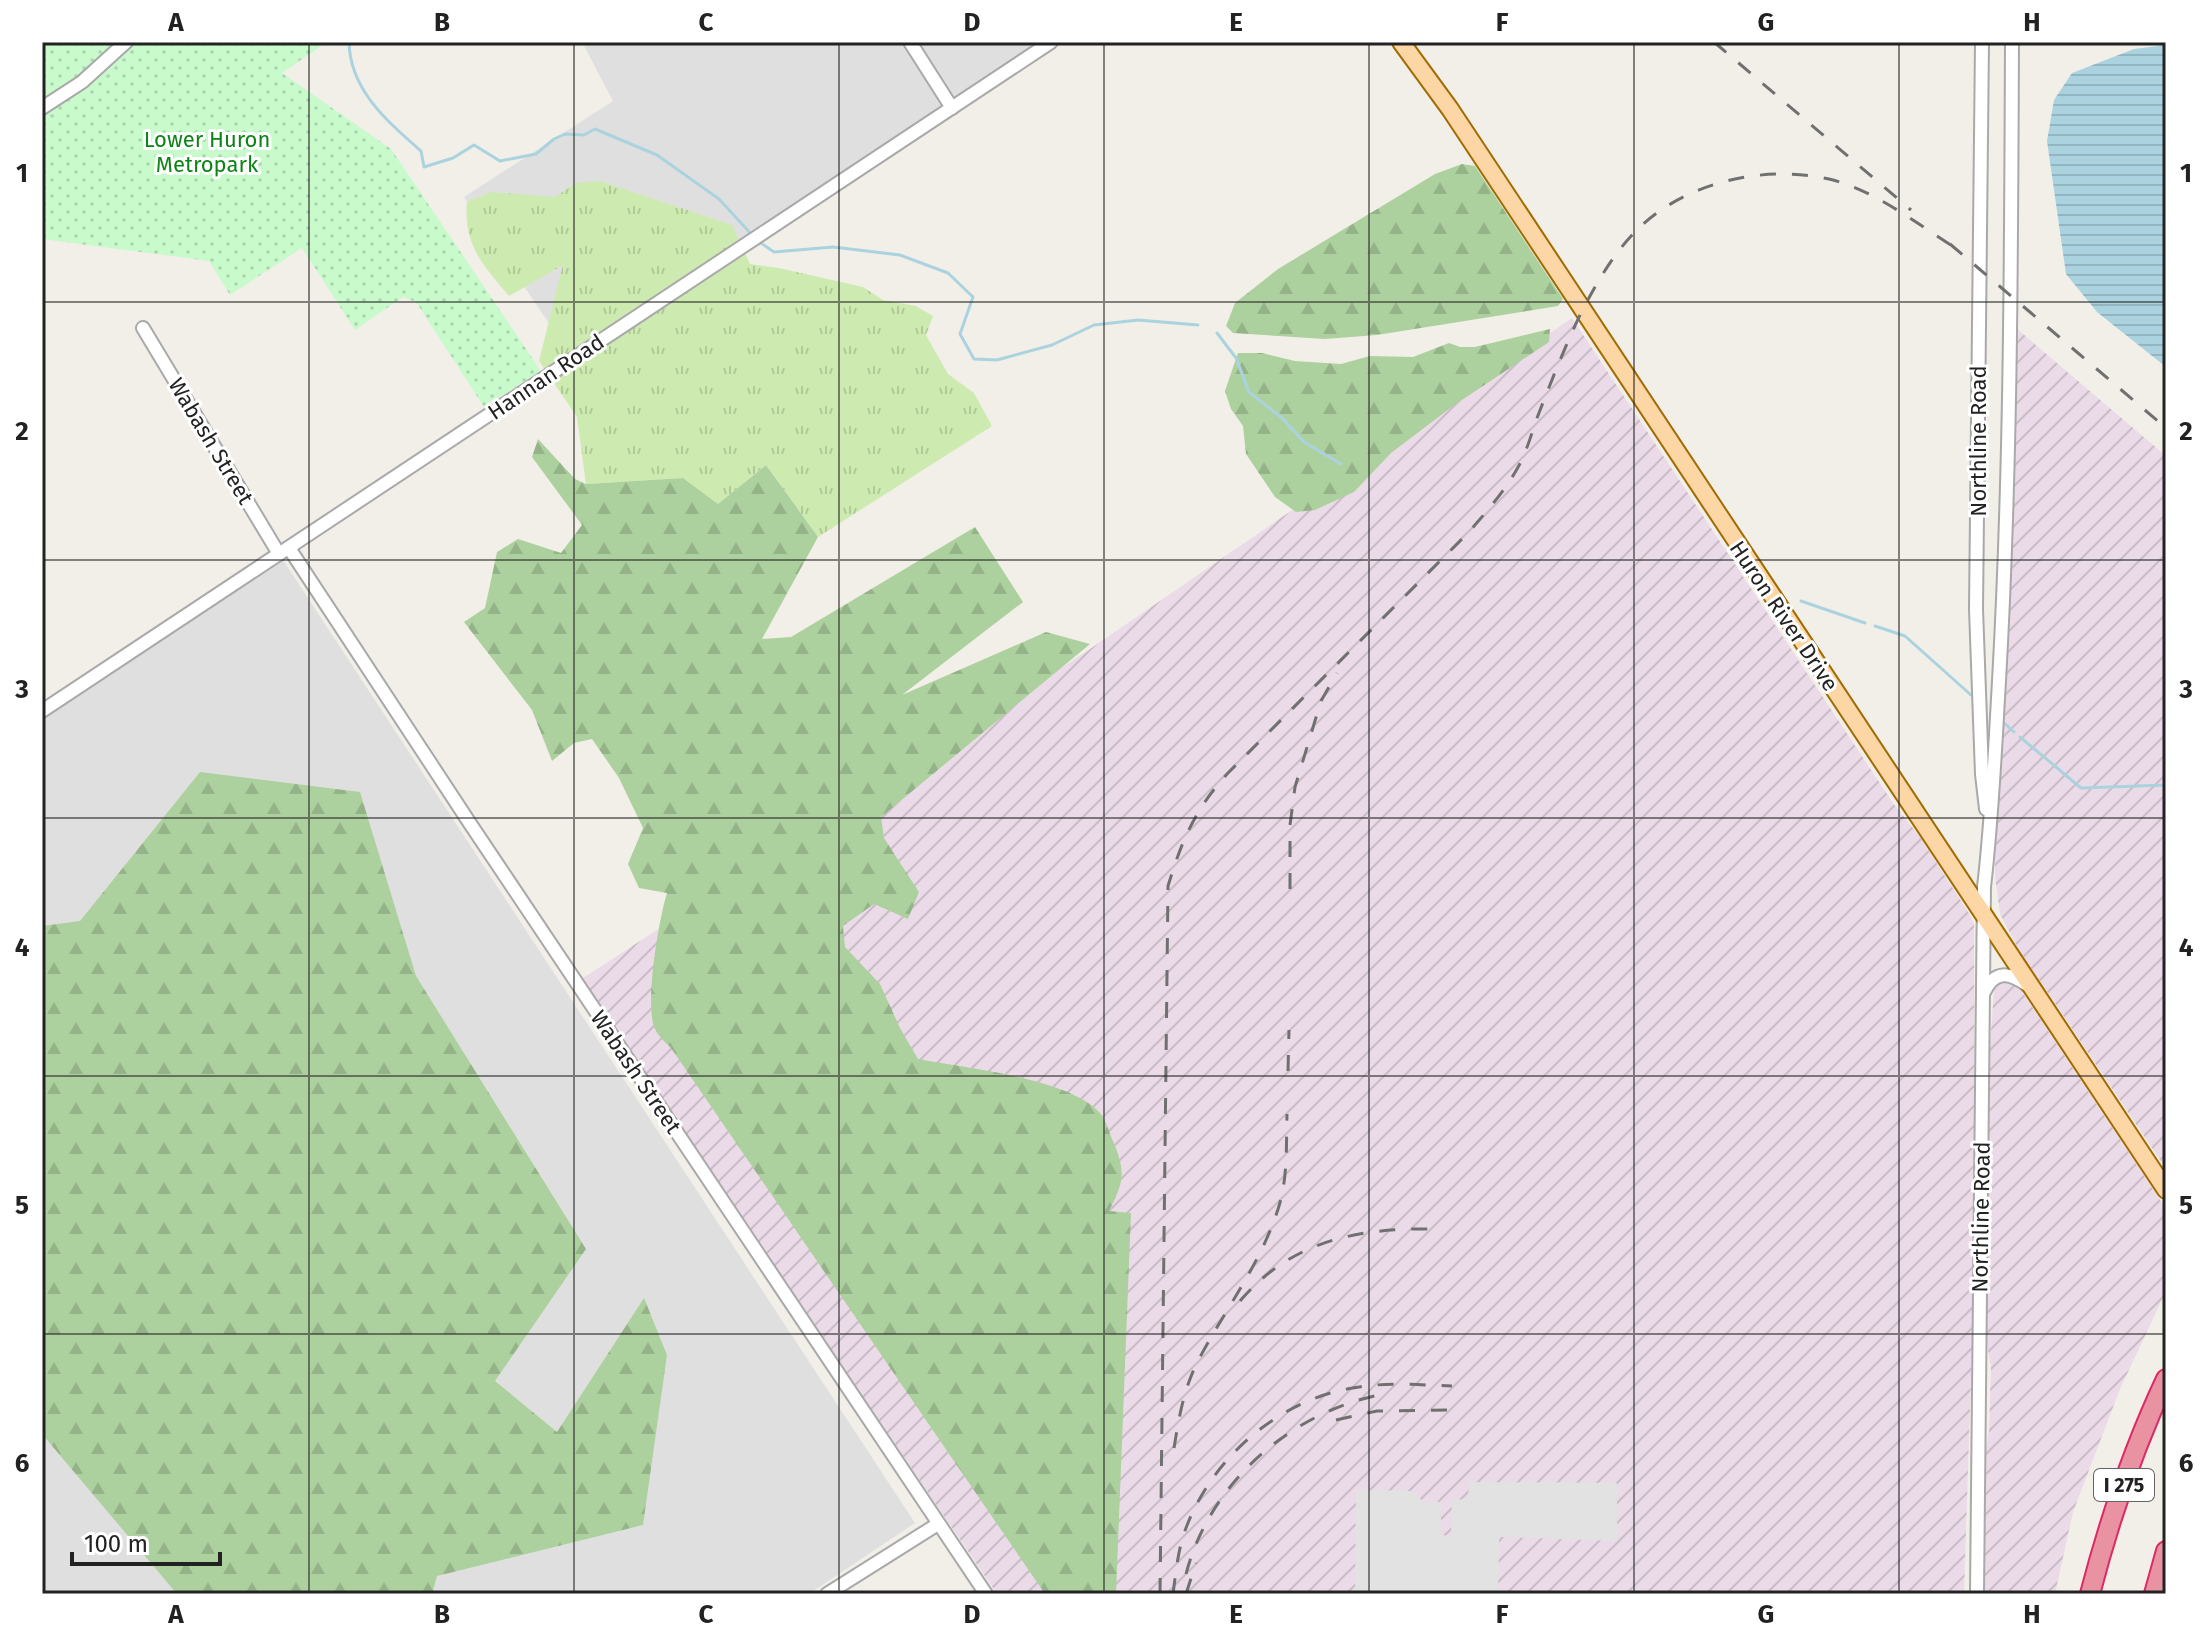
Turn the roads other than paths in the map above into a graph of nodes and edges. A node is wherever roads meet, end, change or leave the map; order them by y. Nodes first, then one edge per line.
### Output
1 (126, 42) edge
2 (910, 42) edge
3 (1051, 42) edge
4 (1401, 42) edge
5 (1982, 42) edge
6 (2012, 42) edge
7 (42, 108) edge
8 (952, 108) junction
9 (143, 328) dead end
10 (284, 551) junction
11 (42, 711) edge
12 (1989, 840) junction
13 (1984, 916) junction
14 (2033, 989) junction
15 (1983, 995) junction
16 (2166, 1190) edge
17 (2166, 1379) edge
18 (938, 1524) junction
19 (2166, 1551) edge
20 (827, 1594) edge
21 (986, 1594) edge
22 (1977, 1594) edge
23 (2090, 1594) edge
24 (2154, 1594) edge

1 - 7 street
2 - 8 street
3 - 8 street, Hannan Road
4 - 13 main road, Huron River Drive
5 - 12 street, Northline Road
6 - 12 street, Northline Road
8 - 10 street, Hannan Road
9 - 10 street, Wabash Street
10 - 11 street, Hannan Road
10 - 18 street, Wabash Street
12 - 13 street, Northline Road
13 - 14 main road, Huron River Drive
13 - 15 street, Northline Road
14 - 15 street
14 - 16 main road, Huron River Drive
15 - 22 street, Northline Road
17 - 23 highway, I 275
18 - 20 street
18 - 21 street, Wabash Street
19 - 24 highway

